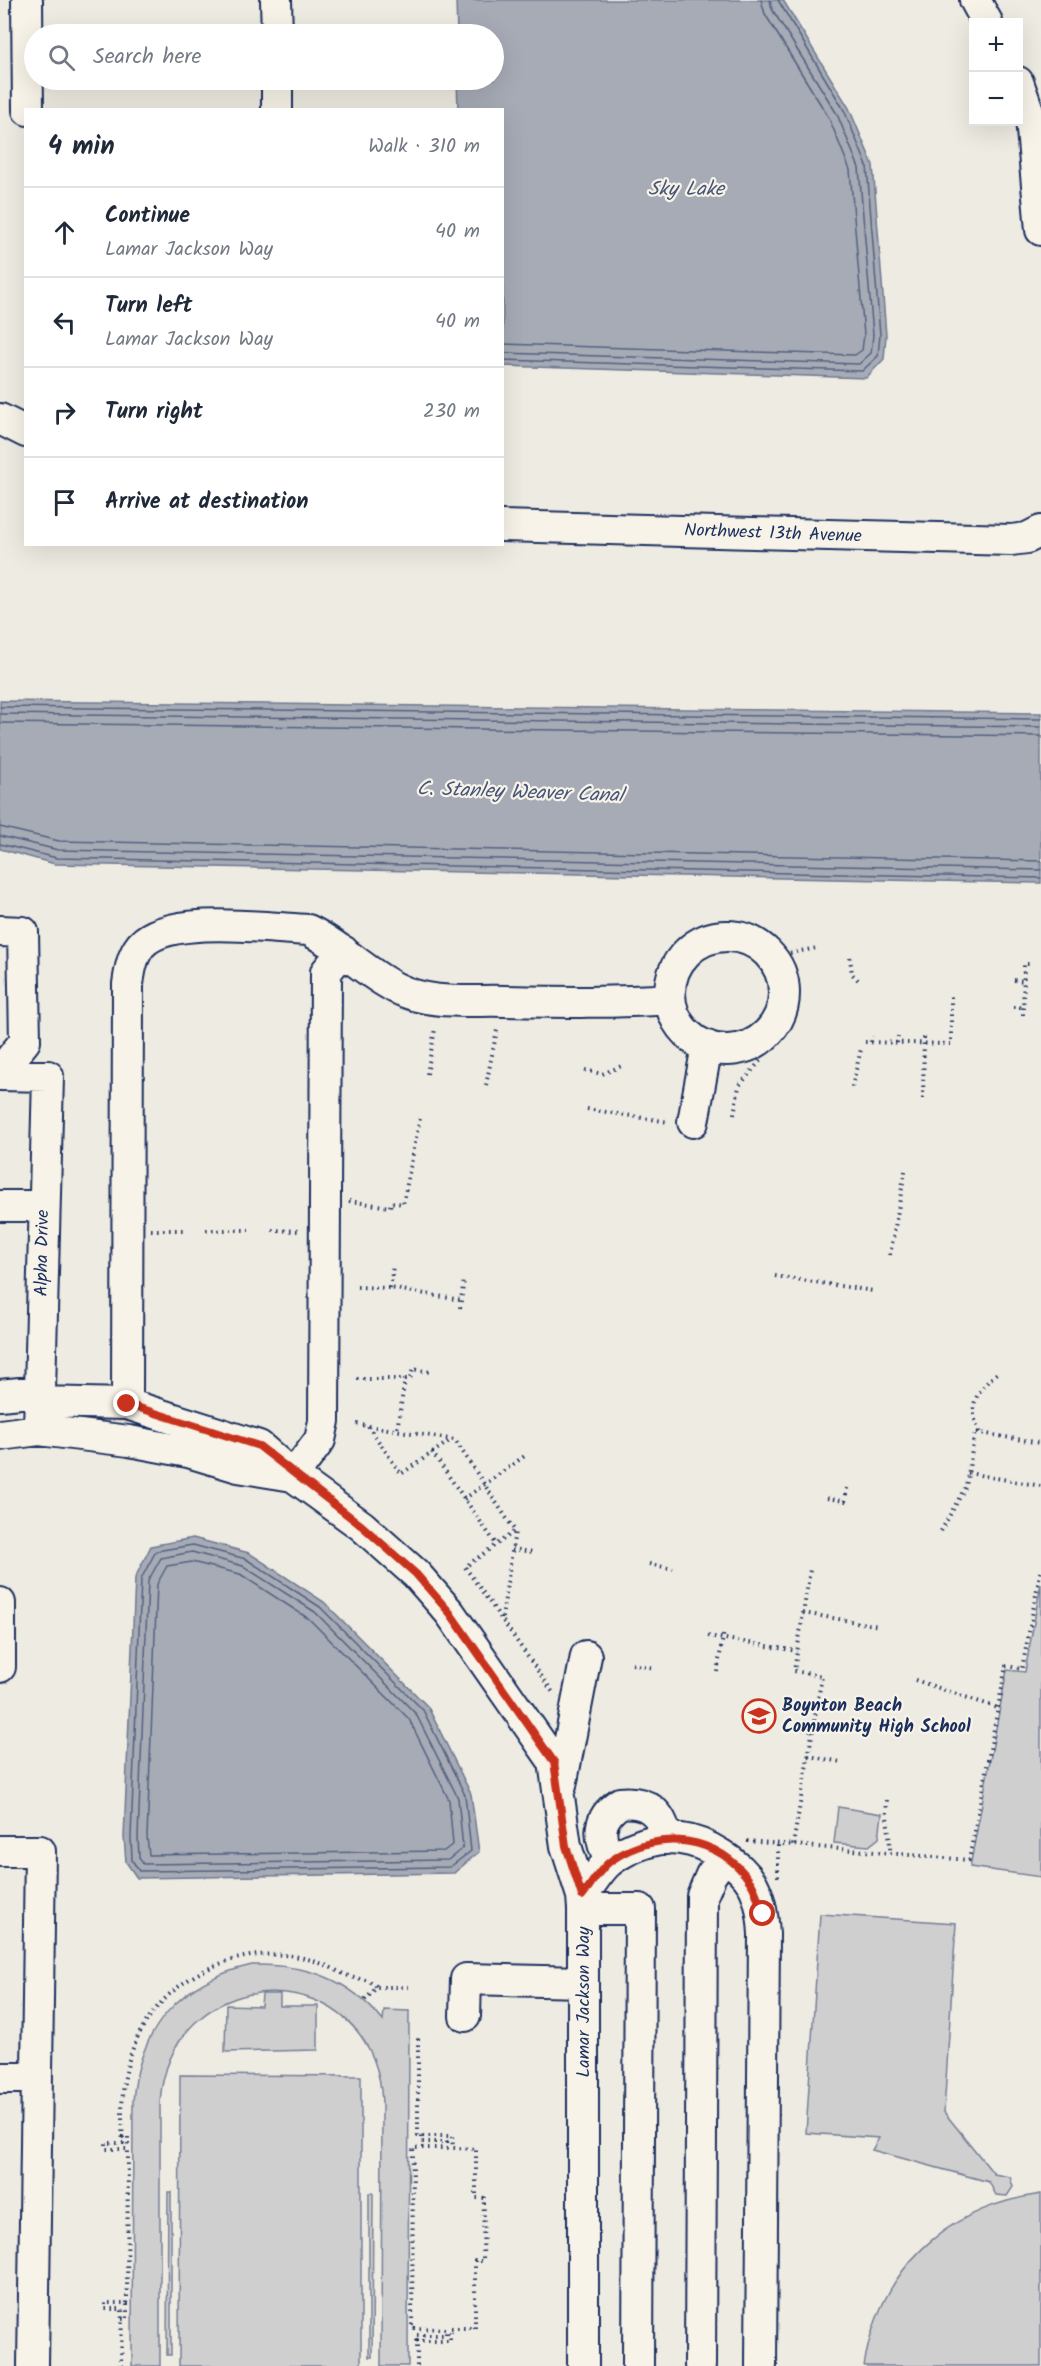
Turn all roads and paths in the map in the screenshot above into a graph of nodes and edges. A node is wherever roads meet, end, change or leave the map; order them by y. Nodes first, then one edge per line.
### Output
1 (27, 0) edge
2 (276, 0) edge
3 (975, 0) edge
4 (985, 18) edge
5 (27, 24) edge
6 (277, 24) edge
7 (28, 90) edge
8 (277, 90) edge
9 (1023, 96) edge
10 (28, 108) edge
11 (277, 108) edge
12 (1041, 230) edge
13 (0, 419) edge
14 (24, 431) edge
15 (504, 526) edge
16 (1041, 531) edge
17 (0, 931) edge
18 (818, 948) dead end
19 (344, 951) junction
20 (790, 953) dead end
21 (850, 957) dead end
22 (1034, 964) dead end
23 (1014, 980) dead end
24 (1024, 981) junction
25 (861, 983) dead end
26 (1024, 990) junction
27 (1032, 990) dead end
28 (951, 992) dead end
29 (670, 999) junction
30 (1013, 1007) dead end
31 (1023, 1007) junction
32 (1023, 1015) dead end
33 (435, 1029) dead end
34 (496, 1030) dead end
35 (872, 1036) dead end
36 (898, 1036) dead end
37 (924, 1037) dead end
38 (865, 1042) dead end
39 (871, 1042) junction
40 (897, 1043) junction
41 (924, 1044) junction
42 (707, 1046) junction
43 (861, 1049) dead end
44 (761, 1060) dead end
45 (624, 1065) dead end
46 (585, 1070) dead end
47 (0, 1073) edge
48 (427, 1074) dead end
49 (486, 1085) dead end
50 (852, 1087) dead end
51 (923, 1099) dead end
52 (587, 1108) dead end
53 (734, 1114) dead end
54 (420, 1118) dead end
55 (693, 1122) joint
56 (905, 1171) dead end
57 (339, 1200) dead end
58 (0, 1206) edge
59 (44, 1206) junction
60 (141, 1230) dead end
61 (184, 1230) dead end
62 (206, 1230) dead end
63 (249, 1230) dead end
64 (272, 1230) dead end
65 (303, 1231) dead end
66 (890, 1255) dead end
67 (393, 1266) dead end
68 (775, 1276) dead end
69 (464, 1279) dead end
70 (357, 1287) dead end
71 (390, 1288) junction
72 (873, 1292) dead end
73 (461, 1300) junction
74 (460, 1308) dead end
75 (430, 1372) dead end
76 (997, 1372) dead end
77 (357, 1379) dead end
78 (405, 1379) junction
79 (0, 1395) edge
80 (127, 1404) junction
81 (40, 1408) junction
82 (357, 1424) dead end
83 (368, 1426) junction
84 (397, 1430) junction
85 (980, 1432) junction
86 (0, 1435) edge
87 (451, 1440) junction
88 (1041, 1443) edge
89 (432, 1452) junction
90 (526, 1455) dead end
91 (968, 1473) junction
92 (293, 1476) junction
93 (484, 1484) junction
94 (1041, 1486) edge
95 (847, 1488) dead end
96 (827, 1498) dead end
97 (464, 1499) junction
98 (515, 1531) junction
99 (941, 1531) dead end
100 (496, 1544) junction
101 (512, 1549) junction
102 (533, 1552) dead end
103 (649, 1564) dead end
104 (1041, 1568) edge
105 (673, 1569) dead end
106 (810, 1570) dead end
107 (0, 1603) edge
108 (803, 1613) junction
109 (502, 1618) junction
110 (879, 1626) dead end
111 (724, 1631) dead end
112 (708, 1636) dead end
113 (723, 1639) junction
114 (797, 1651) junction
115 (586, 1656) dead end
116 (632, 1664) dead end
117 (0, 1667) edge
118 (655, 1668) dead end
119 (717, 1672) dead end
120 (915, 1680) dead end
121 (555, 1696) dead end
122 (998, 1708) junction
123 (803, 1729) dead end
124 (812, 1730) junction
125 (808, 1756) junction
126 (841, 1762) dead end
127 (560, 1791) junction
128 (887, 1800) dead end
129 (666, 1839) junction
130 (793, 1845) junction
131 (731, 1849) junction
132 (0, 1851) edge
133 (890, 1854) junction
134 (610, 1861) junction
135 (583, 1902) junction
136 (583, 1982) junction
137 (377, 1987) junction
138 (411, 1987) dead end
139 (365, 2000) dead end
140 (465, 2016) dead end
141 (418, 2034) dead end
142 (0, 2078) edge
143 (37, 2078) junction
144 (422, 2136) junction
145 (122, 2137) junction
146 (128, 2149) junction
147 (127, 2303) junction
148 (122, 2319) junction
149 (417, 2341) junction
150 (33, 2366) edge
151 (121, 2366) edge
152 (417, 2366) edge
153 (583, 2366) edge
154 (638, 2366) edge
155 (700, 2366) edge
156 (761, 2366) edge

1 - 5 street
2 - 6 street
3 - 4 street
7 - 10 street
8 - 11 street
9 - 12 street
13 - 14 street
15 - 16 street, Northwest 13th Avenue
17 - 47 street
18 - 20 path
19 - 29 street
19 - 80 street
19 - 92 street
21 - 25 path
22 - 24 path
23 - 24 path
24 - 26 path
26 - 27 path
26 - 31 path
28 - 41 path
29 - 42 street
29 - 42 street
30 - 31 path
31 - 32 path
33 - 48 path
34 - 49 path
35 - 39 path
36 - 40 path
37 - 41 path
38 - 39 path
39 - 40 path
40 - 41 path
41 - 51 path
42 - 55 street
43 - 50 path
44 - 53 path
45 - 46 path
47 - 59 street, Alpha Drive
52 - 55 path
54 - 57 path
56 - 66 path
58 - 59 street
59 - 81 street, Alpha Drive
60 - 61 path
62 - 63 path
64 - 65 path
67 - 71 path
68 - 72 path
69 - 73 path
70 - 71 path
71 - 73 path
73 - 74 path
75 - 78 path
76 - 85 path
77 - 78 path
78 - 84 path
79 - 81 street
80 - 81 street
80 - 92 street
81 - 86 street
81 - 92 street
82 - 83 path
83 - 84 path
83 - 89 path
84 - 87 path
85 - 88 path
85 - 91 path
87 - 89 path
87 - 93 path
89 - 97 path
90 - 93 path
91 - 94 path
91 - 99 path
92 - 127 street
93 - 97 path
93 - 98 path
95 - 96 path
97 - 100 path
98 - 100 path
98 - 101 path
100 - 109 path
101 - 102 path
101 - 109 path
103 - 105 path
104 - 122 path
106 - 108 path
107 - 117 street
108 - 110 path
108 - 114 path
109 - 121 path
111 - 113 path
112 - 113 path
113 - 114 path
113 - 119 path
114 - 124 path
115 - 127 street
116 - 118 path
120 - 122 path
122 - 133 path
123 - 124 path
124 - 125 path
125 - 126 path
125 - 130 path
127 - 135 street, Lamar Jackson Way
128 - 133 path
129 - 131 street
129 - 134 street
129 - 134 street
130 - 131 path
130 - 133 path
131 - 155 street
131 - 156 street
132 - 143 street
134 - 135 street
135 - 136 street, Lamar Jackson Way
135 - 154 street
136 - 140 street
136 - 153 street, Lamar Jackson Way
137 - 138 path
137 - 139 path
137 - 145 path
141 - 144 path
142 - 143 street
143 - 150 street
144 - 149 path
144 - 149 path
145 - 146 path
145 - 146 path
146 - 147 path
147 - 148 path
147 - 148 path
148 - 151 path
149 - 152 path

